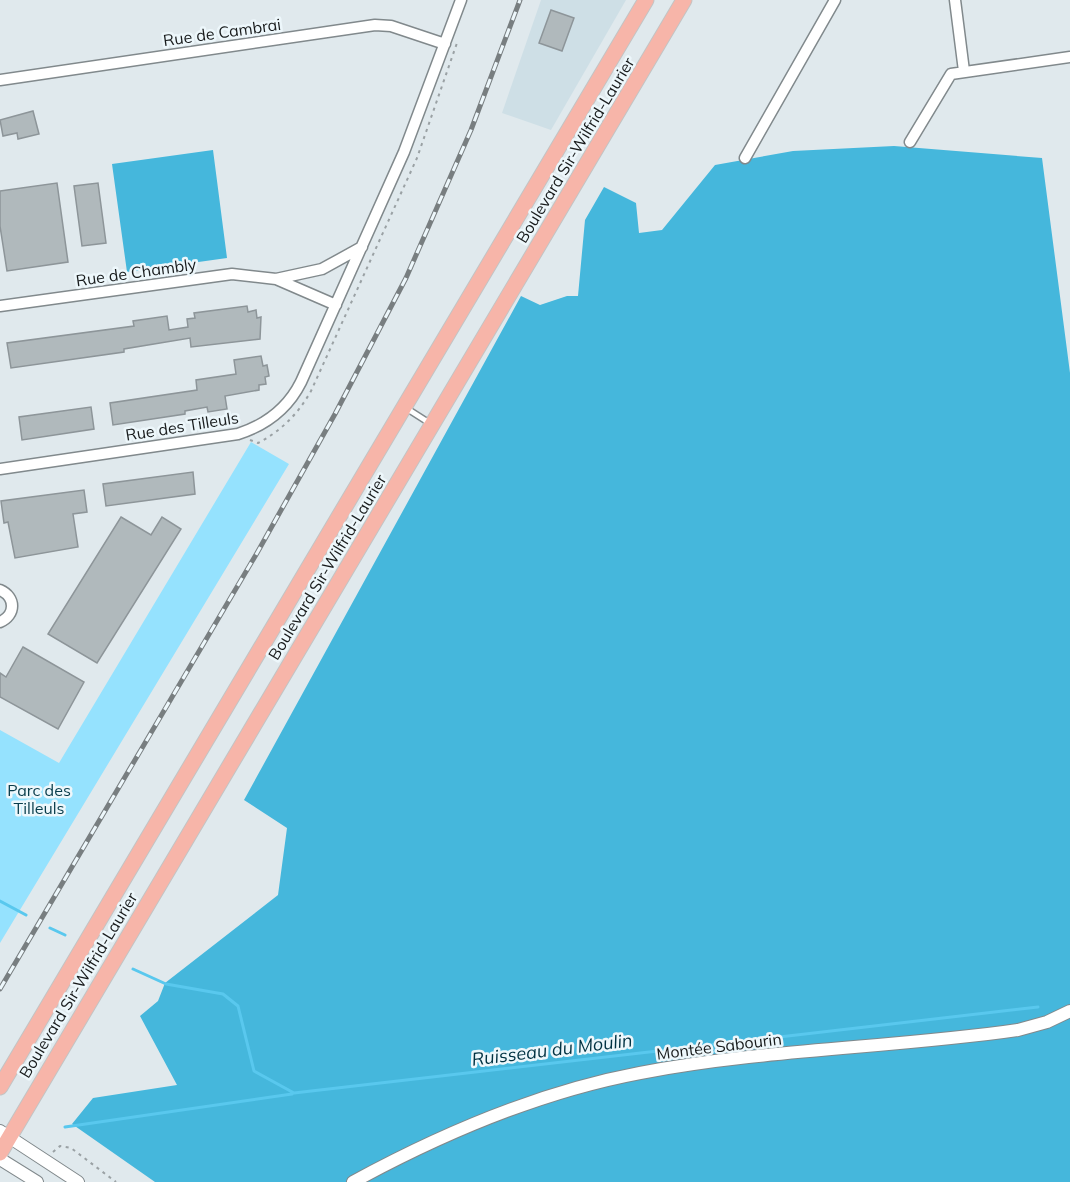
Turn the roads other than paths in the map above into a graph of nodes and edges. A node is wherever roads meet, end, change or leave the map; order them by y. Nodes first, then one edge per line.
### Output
1 (461, 0) edge
2 (646, 0) edge
3 (684, 0) edge
4 (835, 0) edge
5 (956, 0) edge
6 (445, 44) junction
7 (1070, 57) edge
8 (964, 70) junction
9 (0, 80) edge
10 (909, 142) dead end
11 (745, 158) dead end
12 (362, 247) junction
13 (276, 279) junction
14 (336, 305) junction
15 (0, 306) edge
16 (404, 407) junction
17 (432, 424) junction
18 (0, 469) edge
19 (0, 590) edge
20 (0, 622) edge
21 (1070, 1011) edge
22 (0, 1086) edge
23 (4, 1134) edge
24 (0, 1153) edge
25 (0, 1159) edge
26 (37, 1182) edge
27 (78, 1182) edge
28 (353, 1182) edge

1 - 6 street
2 - 16 main road, Boulevard Sir-Wilfrid-Laurier
3 - 17 main road, Boulevard Sir-Wilfrid-Laurier
4 - 11 street
5 - 8 street
6 - 9 street, Rue de Cambrai
6 - 12 street
7 - 8 street
8 - 10 street
12 - 13 street, Rue de Chambly
12 - 14 street
13 - 14 street, Rue de Chambly
13 - 15 street, Rue de Chambly
14 - 18 street, Rue des Tilleuls
16 - 17 lane
16 - 22 main road, Boulevard Sir-Wilfrid-Laurier
17 - 23 main road, Boulevard Sir-Wilfrid-Laurier
19 - 20 street
21 - 28 street, Montée Sabourin
23 - 24 main road, Boulevard Sir-Wilfrid-Laurier
23 - 27 street
25 - 26 street

